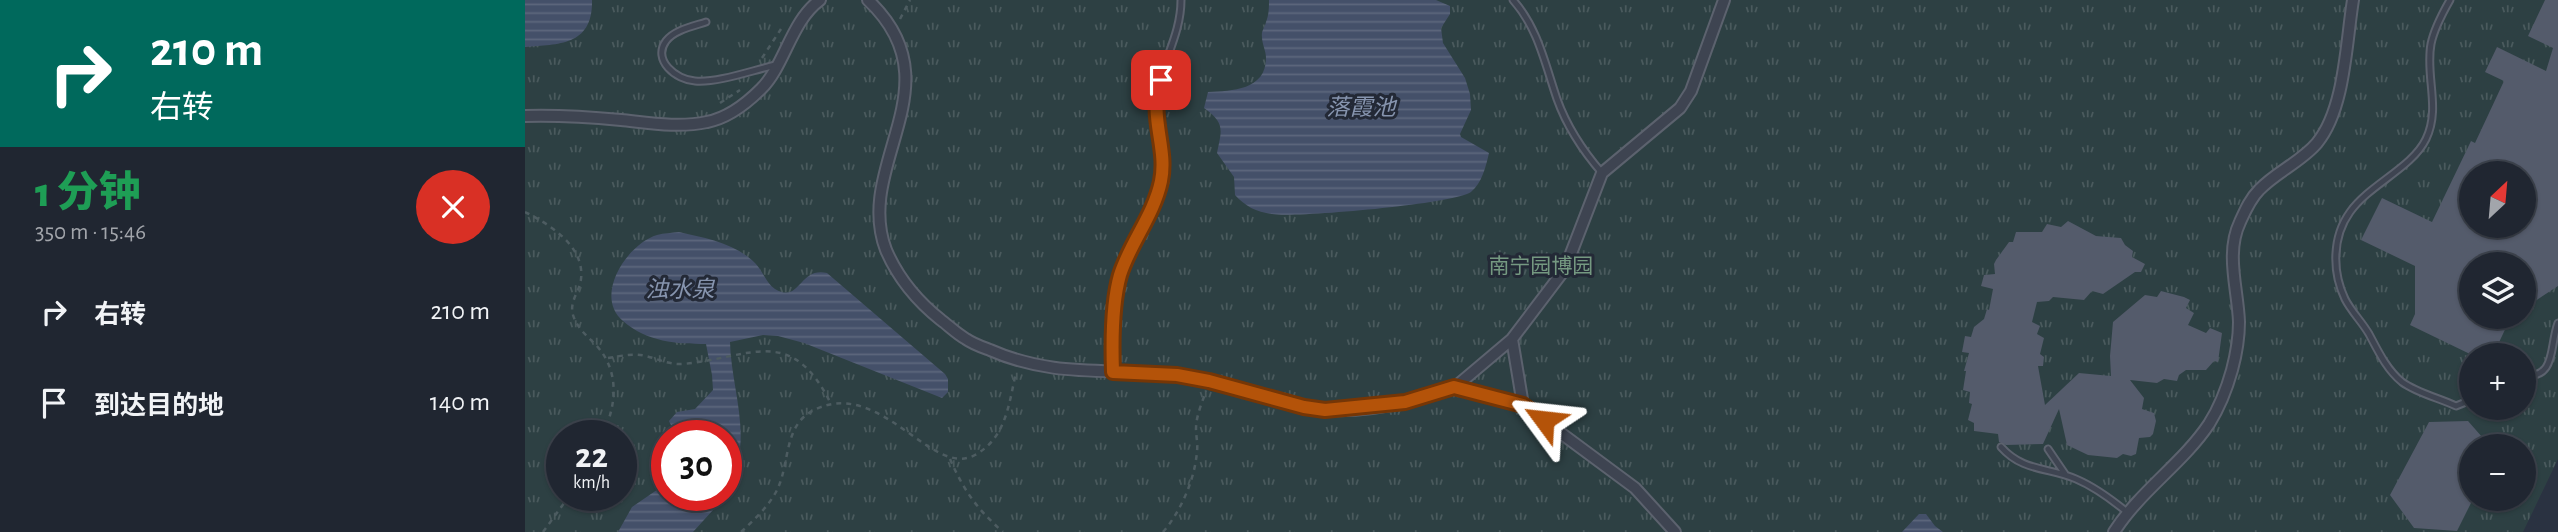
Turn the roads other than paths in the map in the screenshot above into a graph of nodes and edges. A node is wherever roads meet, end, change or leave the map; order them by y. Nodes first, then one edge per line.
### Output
1 (820, 0) edge
2 (868, 0) edge
3 (1181, 0) edge
4 (1513, 0) edge
5 (1724, 0) edge
6 (2353, 0) edge
7 (2449, 0) edge
8 (706, 22) dead end
9 (776, 65) junction
10 (525, 116) edge
11 (1602, 173) junction
12 (2558, 323) edge
13 (1512, 339) junction
14 (1113, 372) junction
15 (2536, 376) edge
16 (1454, 387) junction
17 (2459, 404) edge
18 (1523, 405) junction
19 (2001, 447) dead end
20 (2048, 449) dead end
21 (2065, 474) junction
22 (2127, 512) junction
23 (1675, 532) edge
24 (2114, 532) edge

1 - 9 street
2 - 14 street
3 - 14 lane
4 - 11 lane
5 - 11 street
6 - 22 street
7 - 17 lane
8 - 9 lane
9 - 10 street
11 - 13 street
12 - 15 lane
13 - 16 street
13 - 18 street
14 - 16 street
16 - 18 street
18 - 23 street
19 - 21 lane
20 - 21 lane
21 - 22 lane
22 - 24 street

